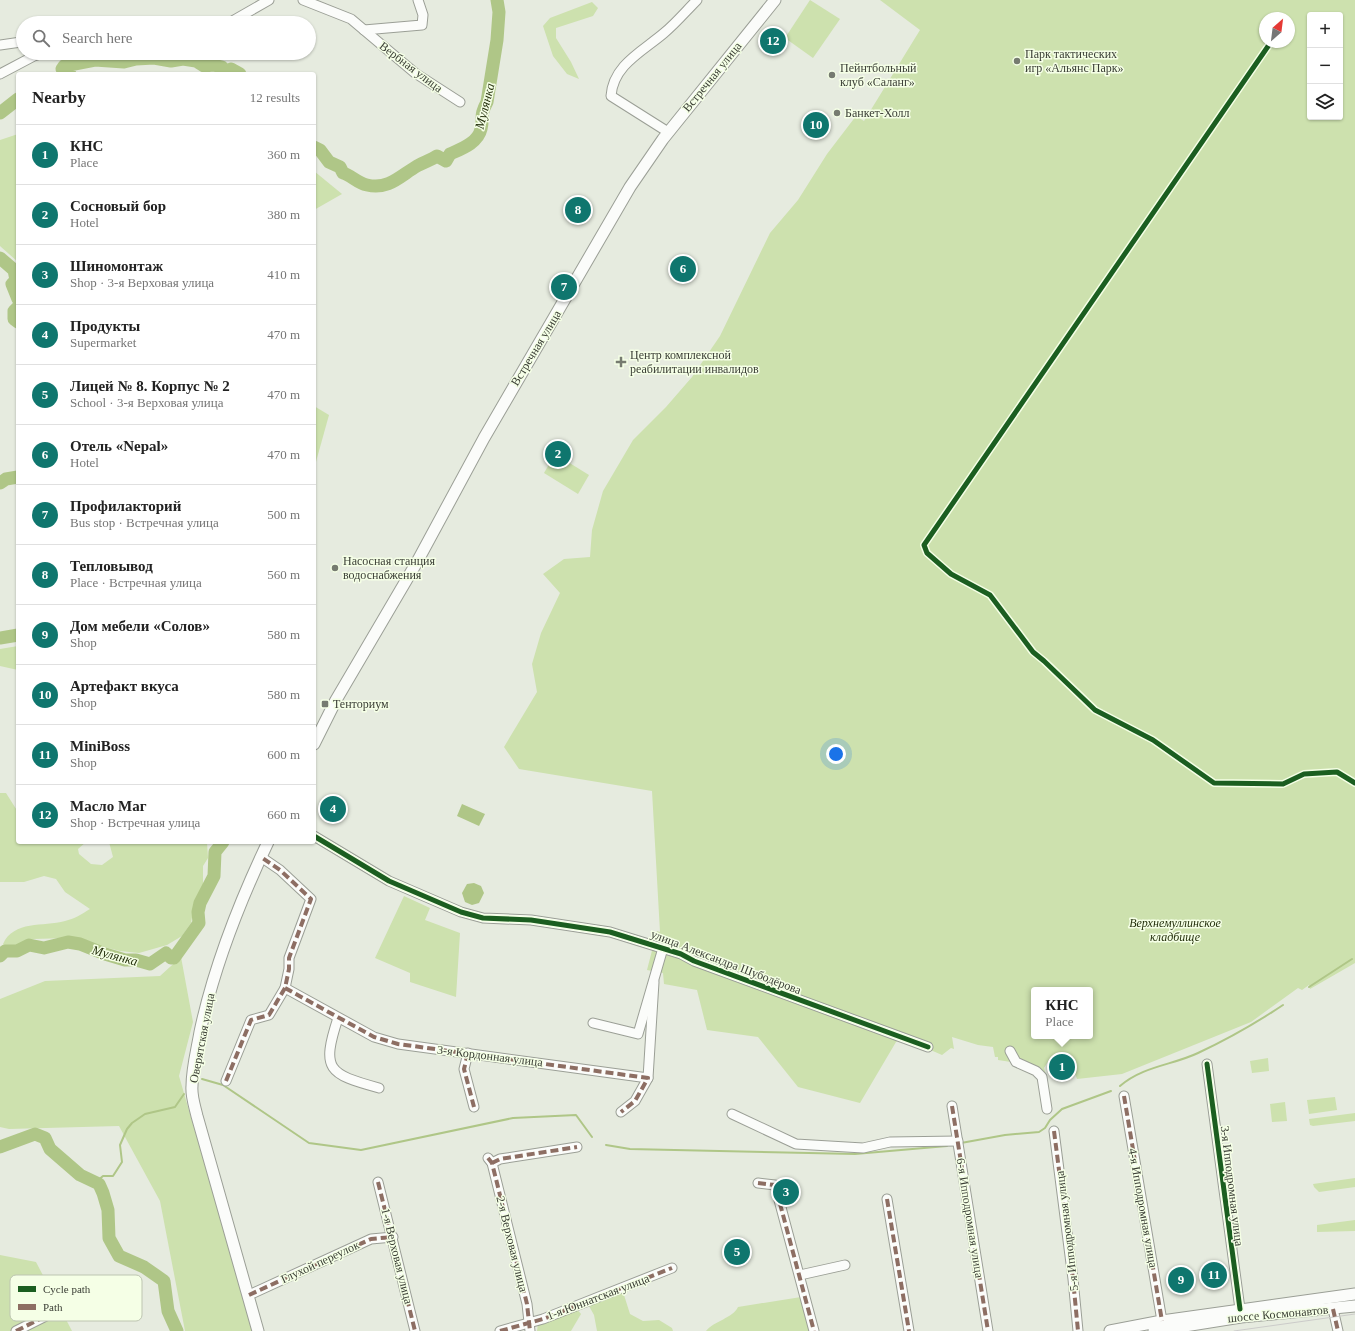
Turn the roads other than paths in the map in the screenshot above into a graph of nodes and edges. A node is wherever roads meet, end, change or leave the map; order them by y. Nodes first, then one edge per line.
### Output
1 (269, 0) edge
2 (303, 0) edge
3 (418, 0) edge
4 (697, 0) edge
5 (775, 0) edge
6 (241, 16) edge
7 (364, 30) junction
8 (16, 43) edge
9 (0, 45) edge
10 (26, 60) edge
11 (0, 74) edge
12 (460, 102) dead end
13 (668, 132) junction
14 (316, 740) edge
15 (316, 837) edge
16 (267, 844) edge
17 (261, 857) junction
18 (663, 948) junction
19 (654, 982) junction
20 (285, 988) junction
21 (338, 1018) junction
22 (593, 1023) dead end
23 (928, 1048) dead end
24 (1010, 1051) dead end
25 (468, 1053) junction
26 (1207, 1064) dead end
27 (648, 1078) junction
28 (226, 1081) dead end
29 (379, 1088) dead end
30 (1124, 1096) dead end
31 (952, 1106) dead end
32 (474, 1107) dead end
33 (1047, 1109) dead end
34 (621, 1112) dead end
35 (732, 1114) dead end
36 (1054, 1132) dead end
37 (957, 1136) junction
38 (577, 1147) dead end
39 (378, 1182) dead end
40 (758, 1183) dead end
41 (887, 1199) dead end
42 (393, 1237) junction
43 (845, 1265) dead end
44 (672, 1268) dead end
45 (800, 1275) junction
46 (1355, 1294) edge
47 (249, 1295) junction
48 (1355, 1306) edge
49 (1240, 1309) junction
50 (1333, 1309) junction
51 (36, 1321) edge
52 (1162, 1321) junction
53 (529, 1327) edge
54 (16, 1331) edge
55 (258, 1331) edge
56 (416, 1331) edge
57 (500, 1331) edge
58 (814, 1331) edge
59 (909, 1331) edge
60 (988, 1331) edge
61 (1078, 1331) edge
62 (1110, 1331) edge
63 (1154, 1331) edge
64 (1338, 1331) edge

1 - 6 street
2 - 7 street, Вербная улица
3 - 7 street, Вербная улица
4 - 13 street
5 - 13 main road, Встречная улица
7 - 12 street, Вербная улица
8 - 9 street
10 - 11 street
13 - 14 main road, Встречная улица
15 - 18 street, улица Александра Шубодёрова
16 - 17 main road, Оверятская улица
17 - 20 street
17 - 47 main road, Оверятская улица
18 - 19 street
18 - 23 street, улица Александра Шубодёрова
19 - 22 street
19 - 27 street
20 - 21 street, 3-я Кордонная улица
20 - 28 street
21 - 25 street, 3-я Кордонная улица
21 - 29 street
24 - 33 street
25 - 27 street, 3-я Кордонная улица
25 - 32 street
26 - 49 street, 3-я Ипподромная улица
27 - 34 street
30 - 52 street, 4-я Ипподромная улица
31 - 37 street, 6-я Ипподромная улица
35 - 37 street
36 - 61 street, 5-я Ипподромная улица
37 - 60 street, 6-я Ипподромная улица
38 - 53 street, 2-я Верховая улица
39 - 42 street, 1-я Верховая улица
40 - 45 street
41 - 59 street
42 - 47 street, Глухой переулок
42 - 56 street, 1-я Верховая улица
43 - 45 street
44 - 53 street, 1-я Юннатская улица
45 - 58 street
46 - 49 main road, шоссе Космонавтов
47 - 55 main road, Оверятская улица
48 - 50 main road, шоссе Космонавтов
49 - 52 main road, шоссе Космонавтов
50 - 63 main road, шоссе Космонавтов
50 - 64 street
51 - 54 street
52 - 62 main road, шоссе Космонавтов
53 - 57 street, 1-я Юннатская улица

